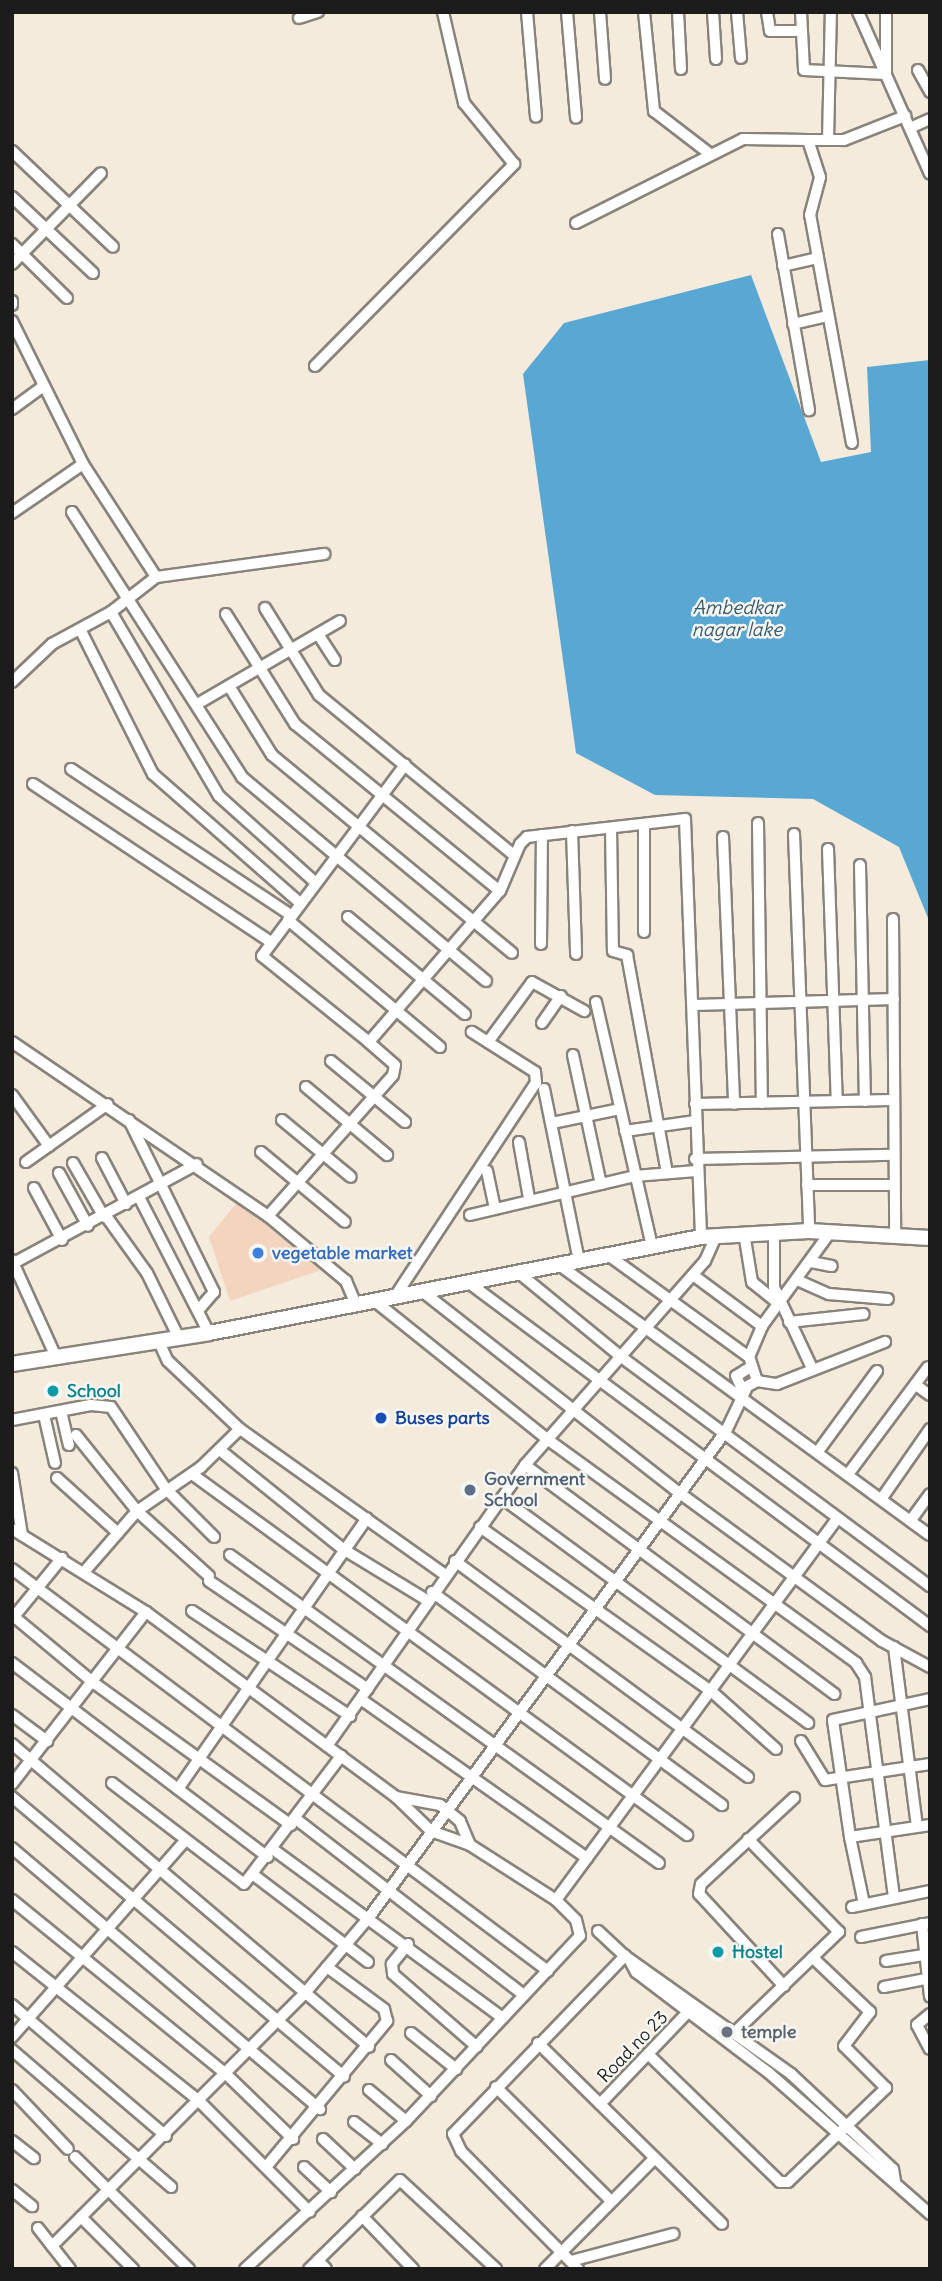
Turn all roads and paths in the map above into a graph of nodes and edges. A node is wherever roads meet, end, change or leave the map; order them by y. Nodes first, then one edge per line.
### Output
1 (318, 12) edge
2 (443, 12) edge
3 (527, 12) edge
4 (567, 12) edge
5 (600, 12) edge
6 (644, 12) edge
7 (678, 12) edge
8 (713, 12) edge
9 (737, 12) edge
10 (767, 12) edge
11 (801, 12) edge
12 (831, 12) edge
13 (858, 12) edge
14 (886, 12) edge
15 (299, 18) dead end
16 (801, 31) junction
17 (741, 58) dead end
18 (716, 59) dead end
19 (681, 69) dead end
20 (918, 70) dead end
21 (834, 72) junction
22 (886, 74) junction
23 (605, 79) dead end
24 (930, 92) edge
25 (905, 116) junction
26 (536, 117) dead end
27 (576, 118) dead end
28 (930, 119) edge
29 (910, 128) junction
30 (808, 140) junction
31 (828, 140) junction
32 (12, 151) edge
33 (710, 154) junction
34 (101, 173) dead end
35 (930, 174) edge
36 (12, 197) edge
37 (69, 206) junction
38 (576, 223) dead end
39 (45, 230) junction
40 (778, 234) dead end
41 (12, 244) edge
42 (113, 247) dead end
43 (22, 253) junction
44 (818, 258) junction
45 (12, 264) edge
46 (783, 266) junction
47 (93, 273) dead end
48 (67, 298) dead end
49 (828, 316) junction
50 (12, 321) edge
51 (793, 324) junction
52 (315, 366) dead end
53 (42, 387) junction
54 (12, 409) edge
55 (809, 410) dead end
56 (852, 443) dead end
57 (83, 464) junction
58 (72, 512) dead end
59 (12, 513) edge
60 (324, 554) dead end
61 (156, 577) junction
62 (128, 601) junction
63 (265, 608) dead end
64 (111, 612) junction
65 (226, 614) dead end
66 (340, 621) dead end
67 (81, 631) junction
68 (318, 634) junction
69 (289, 651) junction
70 (335, 660) dead end
71 (259, 668) junction
72 (12, 682) edge
73 (229, 686) junction
74 (199, 703) junction
75 (405, 765) junction
76 (71, 769) dead end
77 (33, 784) dead end
78 (382, 796) junction
79 (758, 823) dead end
80 (643, 826) junction
81 (357, 827) junction
82 (611, 828) junction
83 (572, 831) junction
84 (794, 834) dead end
85 (542, 835) junction
86 (723, 837) dead end
87 (828, 849) dead end
88 (514, 855) junction
89 (332, 857) junction
90 (860, 866) dead end
91 (315, 882) junction
92 (500, 891) junction
93 (300, 903) junction
94 (289, 917) junction
95 (348, 917) dead end
96 (893, 919) dead end
97 (475, 920) junction
98 (643, 932) dead end
99 (271, 942) junction
100 (541, 944) dead end
101 (449, 950) junction
102 (512, 953) dead end
103 (576, 954) dead end
104 (422, 980) junction
105 (486, 981) dead end
106 (561, 996) junction
107 (894, 999) junction
108 (865, 1000) junction
109 (831, 1001) junction
110 (596, 1002) dead end
111 (799, 1003) junction
112 (762, 1004) junction
113 (695, 1005) junction
114 (730, 1006) junction
115 (396, 1009) junction
116 (584, 1011) dead end
117 (465, 1014) dead end
118 (542, 1023) dead end
119 (472, 1032) dead end
120 (369, 1042) junction
121 (488, 1042) junction
122 (14, 1046) edge
123 (440, 1047) dead end
124 (573, 1055) dead end
125 (331, 1061) dead end
126 (306, 1087) dead end
127 (544, 1088) dead end
128 (12, 1095) edge
129 (374, 1097) junction
130 (891, 1100) junction
131 (837, 1101) junction
132 (865, 1101) junction
133 (762, 1103) junction
134 (803, 1103) junction
135 (108, 1104) junction
136 (695, 1104) junction
137 (734, 1104) junction
138 (620, 1109) junction
139 (586, 1115) junction
140 (127, 1117) junction
141 (282, 1120) dead end
142 (695, 1121) junction
143 (405, 1122) dead end
144 (348, 1123) junction
145 (552, 1123) junction
146 (658, 1126) junction
147 (625, 1131) junction
148 (519, 1142) dead end
149 (49, 1146) junction
150 (261, 1152) dead end
151 (321, 1152) junction
152 (387, 1155) dead end
153 (807, 1155) junction
154 (894, 1155) junction
155 (102, 1158) dead end
156 (695, 1159) junction
157 (26, 1162) dead end
158 (72, 1163) dead end
159 (197, 1164) junction
160 (487, 1171) dead end
161 (696, 1171) junction
162 (667, 1172) junction
163 (59, 1173) dead end
164 (635, 1176) junction
165 (351, 1177) dead end
166 (295, 1182) junction
167 (163, 1183) junction
168 (601, 1184) junction
169 (807, 1185) junction
170 (894, 1185) junction
171 (34, 1188) dead end
172 (565, 1191) junction
173 (139, 1197) junction
174 (529, 1198) junction
175 (126, 1204) junction
176 (495, 1208) junction
177 (470, 1215) dead end
178 (268, 1216) junction
179 (105, 1217) junction
180 (345, 1222) dead end
181 (88, 1226) junction
182 (809, 1231) junction
183 (831, 1231) junction
184 (774, 1232) junction
185 (744, 1233) junction
186 (895, 1235) junction
187 (709, 1237) junction
188 (930, 1238) edge
189 (62, 1240) junction
190 (652, 1246) junction
191 (608, 1255) junction
192 (579, 1261) junction
193 (811, 1262) junction
194 (13, 1263) edge
195 (562, 1266) junction
196 (832, 1266) dead end
197 (519, 1273) junction
198 (693, 1275) junction
199 (797, 1280) junction
200 (469, 1283) junction
201 (422, 1292) junction
202 (394, 1298) junction
203 (888, 1299) dead end
204 (376, 1302) junction
205 (670, 1302) junction
206 (356, 1305) junction
207 (780, 1305) junction
208 (199, 1309) junction
209 (864, 1314) dead end
210 (789, 1322) junction
211 (762, 1326) junction
212 (643, 1330) junction
213 (209, 1333) junction
214 (179, 1338) junction
215 (158, 1340) junction
216 (885, 1342) dead end
217 (55, 1355) junction
218 (620, 1356) junction
219 (749, 1362) junction
220 (12, 1364) edge
221 (928, 1367) edge
222 (812, 1368) junction
223 (877, 1371) dead end
224 (757, 1381) junction
225 (596, 1382) junction
226 (916, 1385) junction
227 (744, 1394) junction
228 (930, 1395) edge
229 (570, 1409) junction
230 (61, 1411) junction
231 (44, 1415) junction
232 (12, 1420) edge
233 (240, 1429) junction
234 (930, 1429) edge
235 (726, 1431) junction
236 (76, 1435) dead end
237 (547, 1439) junction
238 (69, 1445) dead end
239 (819, 1450) junction
240 (221, 1451) junction
241 (704, 1462) junction
242 (55, 1463) dead end
243 (525, 1465) junction
244 (12, 1473) edge
245 (849, 1473) junction
246 (192, 1474) junction
247 (57, 1478) dead end
248 (166, 1489) junction
249 (681, 1494) junction
250 (930, 1494) edge
251 (502, 1498) junction
252 (882, 1498) junction
253 (137, 1511) junction
254 (367, 1518) junction
255 (837, 1519) junction
256 (911, 1520) junction
257 (659, 1523) junction
258 (480, 1527) junction
259 (12, 1529) edge
260 (118, 1533) junction
261 (22, 1535) junction
262 (930, 1535) edge
263 (214, 1537) dead end
264 (817, 1547) junction
265 (343, 1549) junction
266 (639, 1552) junction
267 (230, 1555) dead end
268 (62, 1558) junction
269 (455, 1561) junction
270 (12, 1569) edge
271 (84, 1572) junction
272 (444, 1574) junction
273 (324, 1576) junction
274 (795, 1577) junction
275 (617, 1583) junction
276 (930, 1586) edge
277 (36, 1588) junction
278 (430, 1596) junction
279 (303, 1605) junction
280 (774, 1605) junction
281 (192, 1611) dead end
282 (146, 1612) junction
283 (596, 1612) junction
284 (13, 1617) edge
285 (930, 1626) edge
286 (408, 1630) junction
287 (287, 1631) junction
288 (754, 1632) junction
289 (573, 1644) junction
290 (894, 1647) junction
291 (117, 1654) junction
292 (387, 1661) junction
293 (267, 1662) junction
294 (12, 1664) edge
295 (730, 1664) junction
296 (930, 1667) edge
297 (547, 1680) junction
298 (94, 1683) junction
299 (369, 1689) junction
300 (247, 1690) junction
301 (710, 1691) junction
302 (835, 1694) dead end
303 (930, 1699) edge
304 (362, 1700) junction
305 (903, 1704) junction
306 (72, 1711) junction
307 (869, 1712) junction
308 (520, 1714) junction
309 (12, 1715) edge
310 (350, 1716) junction
311 (808, 1723) dead end
312 (685, 1726) junction
313 (222, 1729) junction
314 (47, 1741) junction
315 (801, 1741) dead end
316 (12, 1744) edge
317 (327, 1745) junction
318 (498, 1745) junction
319 (776, 1749) dead end
320 (202, 1756) junction
321 (341, 1756) junction
322 (661, 1759) junction
323 (31, 1760) junction
324 (930, 1764) edge
325 (909, 1766) junction
326 (875, 1773) junction
327 (748, 1777) dead end
328 (473, 1779) junction
329 (844, 1779) junction
330 (112, 1783) dead end
331 (12, 1784) edge
332 (178, 1788) junction
333 (316, 1792) junction
334 (636, 1793) junction
335 (12, 1797) edge
336 (396, 1797) junction
337 (794, 1798) dead end
338 (722, 1805) dead end
339 (449, 1810) junction
340 (294, 1822) junction
341 (612, 1825) junction
342 (930, 1825) edge
343 (917, 1826) junction
344 (431, 1831) junction
345 (884, 1831) junction
346 (687, 1835) dead end
347 (850, 1838) junction
348 (748, 1839) junction
349 (185, 1841) junction
350 (470, 1845) junction
351 (12, 1848) edge
352 (271, 1854) junction
353 (587, 1858) junction
354 (410, 1861) junction
355 (659, 1863) dead end
356 (162, 1870) junction
357 (255, 1876) junction
358 (389, 1890) junction
359 (930, 1891) edge
360 (894, 1897) junction
361 (12, 1900) edge
362 (136, 1900) junction
363 (556, 1900) junction
364 (864, 1904) junction
365 (852, 1907) dead end
366 (370, 1916) junction
367 (926, 1924) edge
368 (110, 1929) junction
369 (598, 1931) dead end
370 (861, 1937) dead end
371 (408, 1944) junction
372 (346, 1945) junction
373 (12, 1952) edge
374 (924, 1955) junction
375 (627, 1957) junction
376 (81, 1958) junction
377 (813, 1958) junction
378 (886, 1961) dead end
379 (368, 1962) dead end
380 (327, 1967) junction
381 (548, 1971) junction
382 (926, 1979) junction
383 (784, 1986) junction
384 (884, 1987) dead end
385 (55, 1988) junction
386 (305, 1993) junction
387 (524, 1995) junction
388 (930, 1997) edge
389 (12, 2005) edge
390 (688, 2012) junction
391 (930, 2014) edge
392 (29, 2018) junction
393 (503, 2018) junction
394 (277, 2021) junction
395 (737, 2029) junction
396 (411, 2033) dead end
397 (12, 2038) edge
398 (728, 2041) junction
399 (538, 2043) junction
400 (369, 2047) junction
401 (251, 2048) junction
402 (477, 2048) junction
403 (930, 2049) edge
404 (12, 2050) edge
405 (648, 2054) junction
406 (391, 2060) dead end
407 (456, 2069) junction
408 (225, 2073) junction
409 (344, 2077) junction
410 (496, 2087) junction
411 (12, 2090) edge
412 (369, 2090) dead end
413 (431, 2096) junction
414 (198, 2100) junction
415 (600, 2104) junction
416 (320, 2109) junction
417 (406, 2121) junction
418 (354, 2122) dead end
419 (848, 2125) junction
420 (838, 2135) junction
421 (166, 2136) junction
422 (293, 2139) junction
423 (323, 2139) dead end
424 (12, 2141) edge
425 (382, 2144) junction
426 (34, 2158) dead end
427 (655, 2158) junction
428 (140, 2160) junction
429 (266, 2167) junction
430 (304, 2167) dead end
431 (355, 2169) junction
432 (895, 2180) junction
433 (171, 2187) dead end
434 (12, 2190) edge
435 (110, 2190) junction
436 (331, 2192) junction
437 (611, 2201) junction
438 (32, 2206) dead end
439 (310, 2212) junction
440 (930, 2214) edge
441 (362, 2216) junction
442 (81, 2217) junction
443 (722, 2224) dead end
444 (38, 2228) dead end
445 (673, 2234) dead end
446 (52, 2246) junction
447 (562, 2252) junction
448 (318, 2260) junction
449 (574, 2265) edge
450 (70, 2269) edge
451 (133, 2269) edge
452 (189, 2269) edge
453 (245, 2269) edge
454 (309, 2269) edge
455 (326, 2269) edge
456 (413, 2269) edge
457 (496, 2269) edge
458 (545, 2269) edge

1 - 15 street
2 - 52 street
3 - 26 street
4 - 27 street
5 - 23 street
6 - 33 street
7 - 19 street
8 - 18 street
9 - 17 street
10 - 16 street
11 - 16 street
12 - 21 street
13 - 22 street
14 - 22 street
16 - 21 street
20 - 24 street
21 - 22 street
21 - 31 street
22 - 25 street
25 - 29 street
25 - 31 street
28 - 29 street
29 - 35 street
30 - 31 street
30 - 33 street
30 - 44 street
32 - 37 street
33 - 38 street
34 - 37 street
36 - 39 street
37 - 39 street
37 - 42 street
39 - 43 street
39 - 47 street
40 - 46 street
41 - 43 street
43 - 45 street
43 - 48 street
44 - 46 street
44 - 49 street
46 - 51 street
49 - 51 street
49 - 56 street
50 - 53 street
51 - 55 street
53 - 54 street
53 - 57 street
57 - 59 street
57 - 61 street
58 - 62 street
60 - 61 street
61 - 62 street
62 - 64 street
62 - 74 street
63 - 69 street
64 - 67 street
64 - 91 street
65 - 71 street
66 - 68 street
67 - 72 street
67 - 93 street
68 - 69 street
68 - 70 street
69 - 71 street
69 - 75 street
71 - 73 street
71 - 78 street
73 - 74 street
73 - 81 street
74 - 89 street
75 - 78 street
75 - 88 street
76 - 94 street
77 - 99 street
78 - 81 street
78 - 92 street
79 - 112 street
80 - 82 street
80 - 98 street
80 - 113 street
81 - 89 street
81 - 97 street
82 - 83 street
82 - 146 street
83 - 85 street
83 - 103 street
84 - 111 street
85 - 88 street
85 - 100 street
86 - 114 street
87 - 109 street
88 - 92 street
89 - 91 street
89 - 101 street
90 - 108 street
91 - 93 street
92 - 97 street
93 - 94 street
94 - 99 street
94 - 115 street
95 - 104 street
96 - 107 street
97 - 101 street
97 - 102 street
99 - 120 street
101 - 104 street
101 - 105 street
104 - 115 street
104 - 117 street
106 - 116 street
106 - 118 street
106 - 121 street
107 - 108 street
107 - 130 street
108 - 109 street
108 - 132 street
109 - 111 street
109 - 131 street
110 - 138 street
111 - 112 street
111 - 134 street
112 - 114 street
112 - 133 street
113 - 114 street
113 - 136 street
114 - 137 street
115 - 120 street
115 - 123 street
119 - 121 street
120 - 129 street
121 - 202 street
122 - 135 street
124 - 139 street
125 - 129 street
126 - 144 street
127 - 145 street
128 - 149 street
129 - 143 street
129 - 144 street
130 - 132 street
130 - 154 street
131 - 132 street
131 - 134 street
133 - 134 street
133 - 137 street
134 - 153 street
135 - 140 street
135 - 149 street
136 - 137 street
136 - 142 street
138 - 139 street
138 - 147 street
139 - 145 street
139 - 168 street
140 - 159 street
140 - 167 street
141 - 151 street
142 - 146 street
142 - 156 street
144 - 151 street
144 - 152 street
145 - 172 street
146 - 147 street
146 - 162 street
147 - 164 street
148 - 174 street
149 - 157 street
150 - 166 street
151 - 165 street
151 - 166 street
153 - 154 street
153 - 156 street
153 - 169 street
154 - 170 street
155 - 175 street
156 - 161 street
158 - 179 street
159 - 167 street
159 - 178 street
160 - 176 street
161 - 162 street
161 - 187 street
162 - 164 street
163 - 181 street
164 - 168 street
164 - 190 street
166 - 178 street
166 - 180 street
167 - 173 street
167 - 208 street
168 - 172 street
169 - 170 street
169 - 182 street
170 - 186 street
171 - 189 street
172 - 174 street
172 - 192 street
173 - 175 street
173 - 208 street
174 - 176 street
175 - 179 street
176 - 177 street
178 - 206 street
179 - 181 street
179 - 214 street
181 - 189 street
182 - 183 street
182 - 184 street
183 - 186 street
183 - 193 street
184 - 185 street
184 - 207 street
185 - 187 street
185 - 207 street
186 - 188 street
187 - 190 street
187 - 198 street
189 - 194 street
190 - 191 street
191 - 192 street
191 - 205 street
192 - 195 street
193 - 196 street
193 - 199 street
194 - 217 street
195 - 197 street
195 - 212 street
197 - 200 street
197 - 218 street
198 - 205 street
198 - 211 street
199 - 203 street
199 - 207 street
200 - 201 street
200 - 225 street
201 - 202 street
201 - 229 street
202 - 204 street
204 - 206 street
204 - 237 street
205 - 212 street
205 - 219 street
206 - 213 street
207 - 210 street
207 - 211 street
208 - 213 street
209 - 210 street
210 - 222 street
211 - 219 street
212 - 218 street
212 - 227 street
213 - 214 street
214 - 215 street
215 - 217 street
215 - 233 street
216 - 222 street
217 - 220 street
218 - 225 street
218 - 235 street
219 - 224 street
219 - 227 street
221 - 226 street
222 - 224 street
223 - 239 street
224 - 227 street
225 - 229 street
225 - 241 street
226 - 228 street
226 - 245 street
227 - 235 street
227 - 239 street
229 - 237 street
229 - 249 street
230 - 231 street
230 - 238 street
230 - 248 street
231 - 232 street
231 - 242 street
233 - 240 street
233 - 254 street
234 - 252 street
235 - 241 street
235 - 255 street
236 - 253 street
237 - 243 street
237 - 257 street
239 - 245 street
240 - 246 street
240 - 265 street
241 - 249 street
241 - 264 street
243 - 251 street
243 - 266 street
244 - 261 street
245 - 252 street
246 - 248 street
246 - 273 street
247 - 260 street
248 - 253 street
248 - 263 street
249 - 257 street
249 - 274 street
250 - 256 street
251 - 258 street
251 - 275 street
252 - 256 street
253 - 260 street
253 - 287 street
254 - 265 street
254 - 272 street
255 - 264 street
255 - 276 street
256 - 262 street
257 - 266 street
257 - 280 street
258 - 269 street
258 - 283 street
259 - 261 street
260 - 271 street
261 - 268 street
264 - 274 street
264 - 285 street
265 - 273 street
265 - 278 street
266 - 275 street
266 - 288 street
267 - 279 street
268 - 271 street
268 - 277 street
269 - 272 street
269 - 289 street
270 - 277 street
271 - 282 street
272 - 278 street
273 - 279 street
273 - 286 street
274 - 280 street
274 - 290 street
275 - 283 street
275 - 295 street
277 - 284 street
277 - 291 street
278 - 286 street
278 - 297 street
279 - 287 street
279 - 292 street
280 - 288 street
280 - 307 street
281 - 293 street
282 - 291 street
282 - 300 street
283 - 289 street
283 - 301 street
284 - 298 street
286 - 292 street
286 - 308 street
287 - 293 street
287 - 299 street
288 - 295 street
288 - 302 street
289 - 297 street
289 - 312 street
290 - 296 street
290 - 305 street
291 - 298 street
291 - 313 street
292 - 299 street
292 - 318 street
293 - 300 street
293 - 310 street
294 - 306 street
295 - 301 street
295 - 311 street
297 - 308 street
297 - 322 street
298 - 306 street
298 - 320 street
299 - 304 street
300 - 313 street
300 - 317 street
301 - 312 street
301 - 319 street
303 - 305 street
304 - 310 street
304 - 328 street
305 - 307 street
305 - 325 street
306 - 314 street
306 - 332 street
307 - 326 street
307 - 329 street
308 - 318 street
308 - 334 street
309 - 314 street
310 - 317 street
312 - 322 street
312 - 327 street
313 - 320 street
313 - 333 street
314 - 323 street
315 - 329 street
316 - 323 street
317 - 321 street
318 - 328 street
318 - 341 street
320 - 332 street
320 - 340 street
321 - 333 street
321 - 336 street
322 - 334 street
322 - 338 street
323 - 331 street
323 - 356 street
324 - 325 street
325 - 326 street
325 - 343 street
326 - 329 street
326 - 345 street
328 - 339 street
328 - 353 street
329 - 347 street
330 - 349 street
332 - 352 street
333 - 340 street
333 - 354 street
334 - 341 street
334 - 346 street
335 - 362 street
336 - 339 street
336 - 344 street
337 - 348 street
339 - 344 street
339 - 350 street
340 - 352 street
340 - 358 street
341 - 353 street
341 - 355 street
342 - 343 street
343 - 345 street
344 - 350 street
344 - 354 street
345 - 347 street
345 - 360 street
347 - 364 street
348 - 377 street
348 - 383 street
349 - 356 street
349 - 357 street
350 - 363 street
351 - 368 street
352 - 357 street
352 - 366 street
353 - 363 street
354 - 358 street
354 - 381 street
356 - 362 street
356 - 386 street
357 - 372 street
358 - 366 street
358 - 387 street
359 - 360 street
360 - 364 street
361 - 376 street
362 - 368 street
362 - 394 street
363 - 381 street
364 - 365 street
366 - 371 street
366 - 372 street
367 - 370 street
367 - 374 street
368 - 376 street
368 - 401 street
369 - 375 street
371 - 393 street
371 - 402 street
372 - 379 street
372 - 380 street
373 - 385 street
374 - 378 street
374 - 382 street
375 - 390 street
375 - 395 street
375 - 399 street
376 - 385 street
376 - 408 street
377 - 383 street
377 - 419 street
380 - 386 street
380 - 400 street
381 - 387 street
382 - 384 street
382 - 388 street
383 - 395 street
385 - 392 street
385 - 414 street
386 - 394 street
386 - 400 street
387 - 393 street
389 - 392 street
390 - 398 street
390 - 405 street, Road no 23
391 - 403 street
392 - 397 street
392 - 421 street
393 - 402 street
394 - 401 street
394 - 409 street
395 - 398 street
395 - 419 street
396 - 407 street
398 - 420 street
399 - 410 street
399 - 415 street
400 - 409 street
401 - 408 street
401 - 416 street
402 - 407 street
404 - 428 street
405 - 415 street, Road no 23
405 - 420 street
406 - 413 street
407 - 413 street
408 - 414 street
408 - 422 street
409 - 416 street
410 - 437 street
410 - 447 street
411 - 435 street
412 - 417 street
413 - 417 street
414 - 421 street
414 - 429 street
415 - 427 street
416 - 422 street
417 - 425 street
418 - 425 street
419 - 420 street
419 - 432 street
420 - 432 street
421 - 428 street
422 - 429 street
423 - 431 street
424 - 426 street
425 - 431 street
427 - 437 street
427 - 443 street
428 - 433 street
428 - 435 street
429 - 439 street
430 - 436 street
431 - 436 street
432 - 440 street
434 - 438 street
435 - 442 street
435 - 452 street
436 - 439 street
437 - 447 street
439 - 453 street
441 - 448 street
441 - 456 street
441 - 457 street
442 - 446 street
442 - 451 street
444 - 446 street
445 - 449 street
446 - 450 street
447 - 449 street
447 - 458 street
448 - 454 street
448 - 455 street

